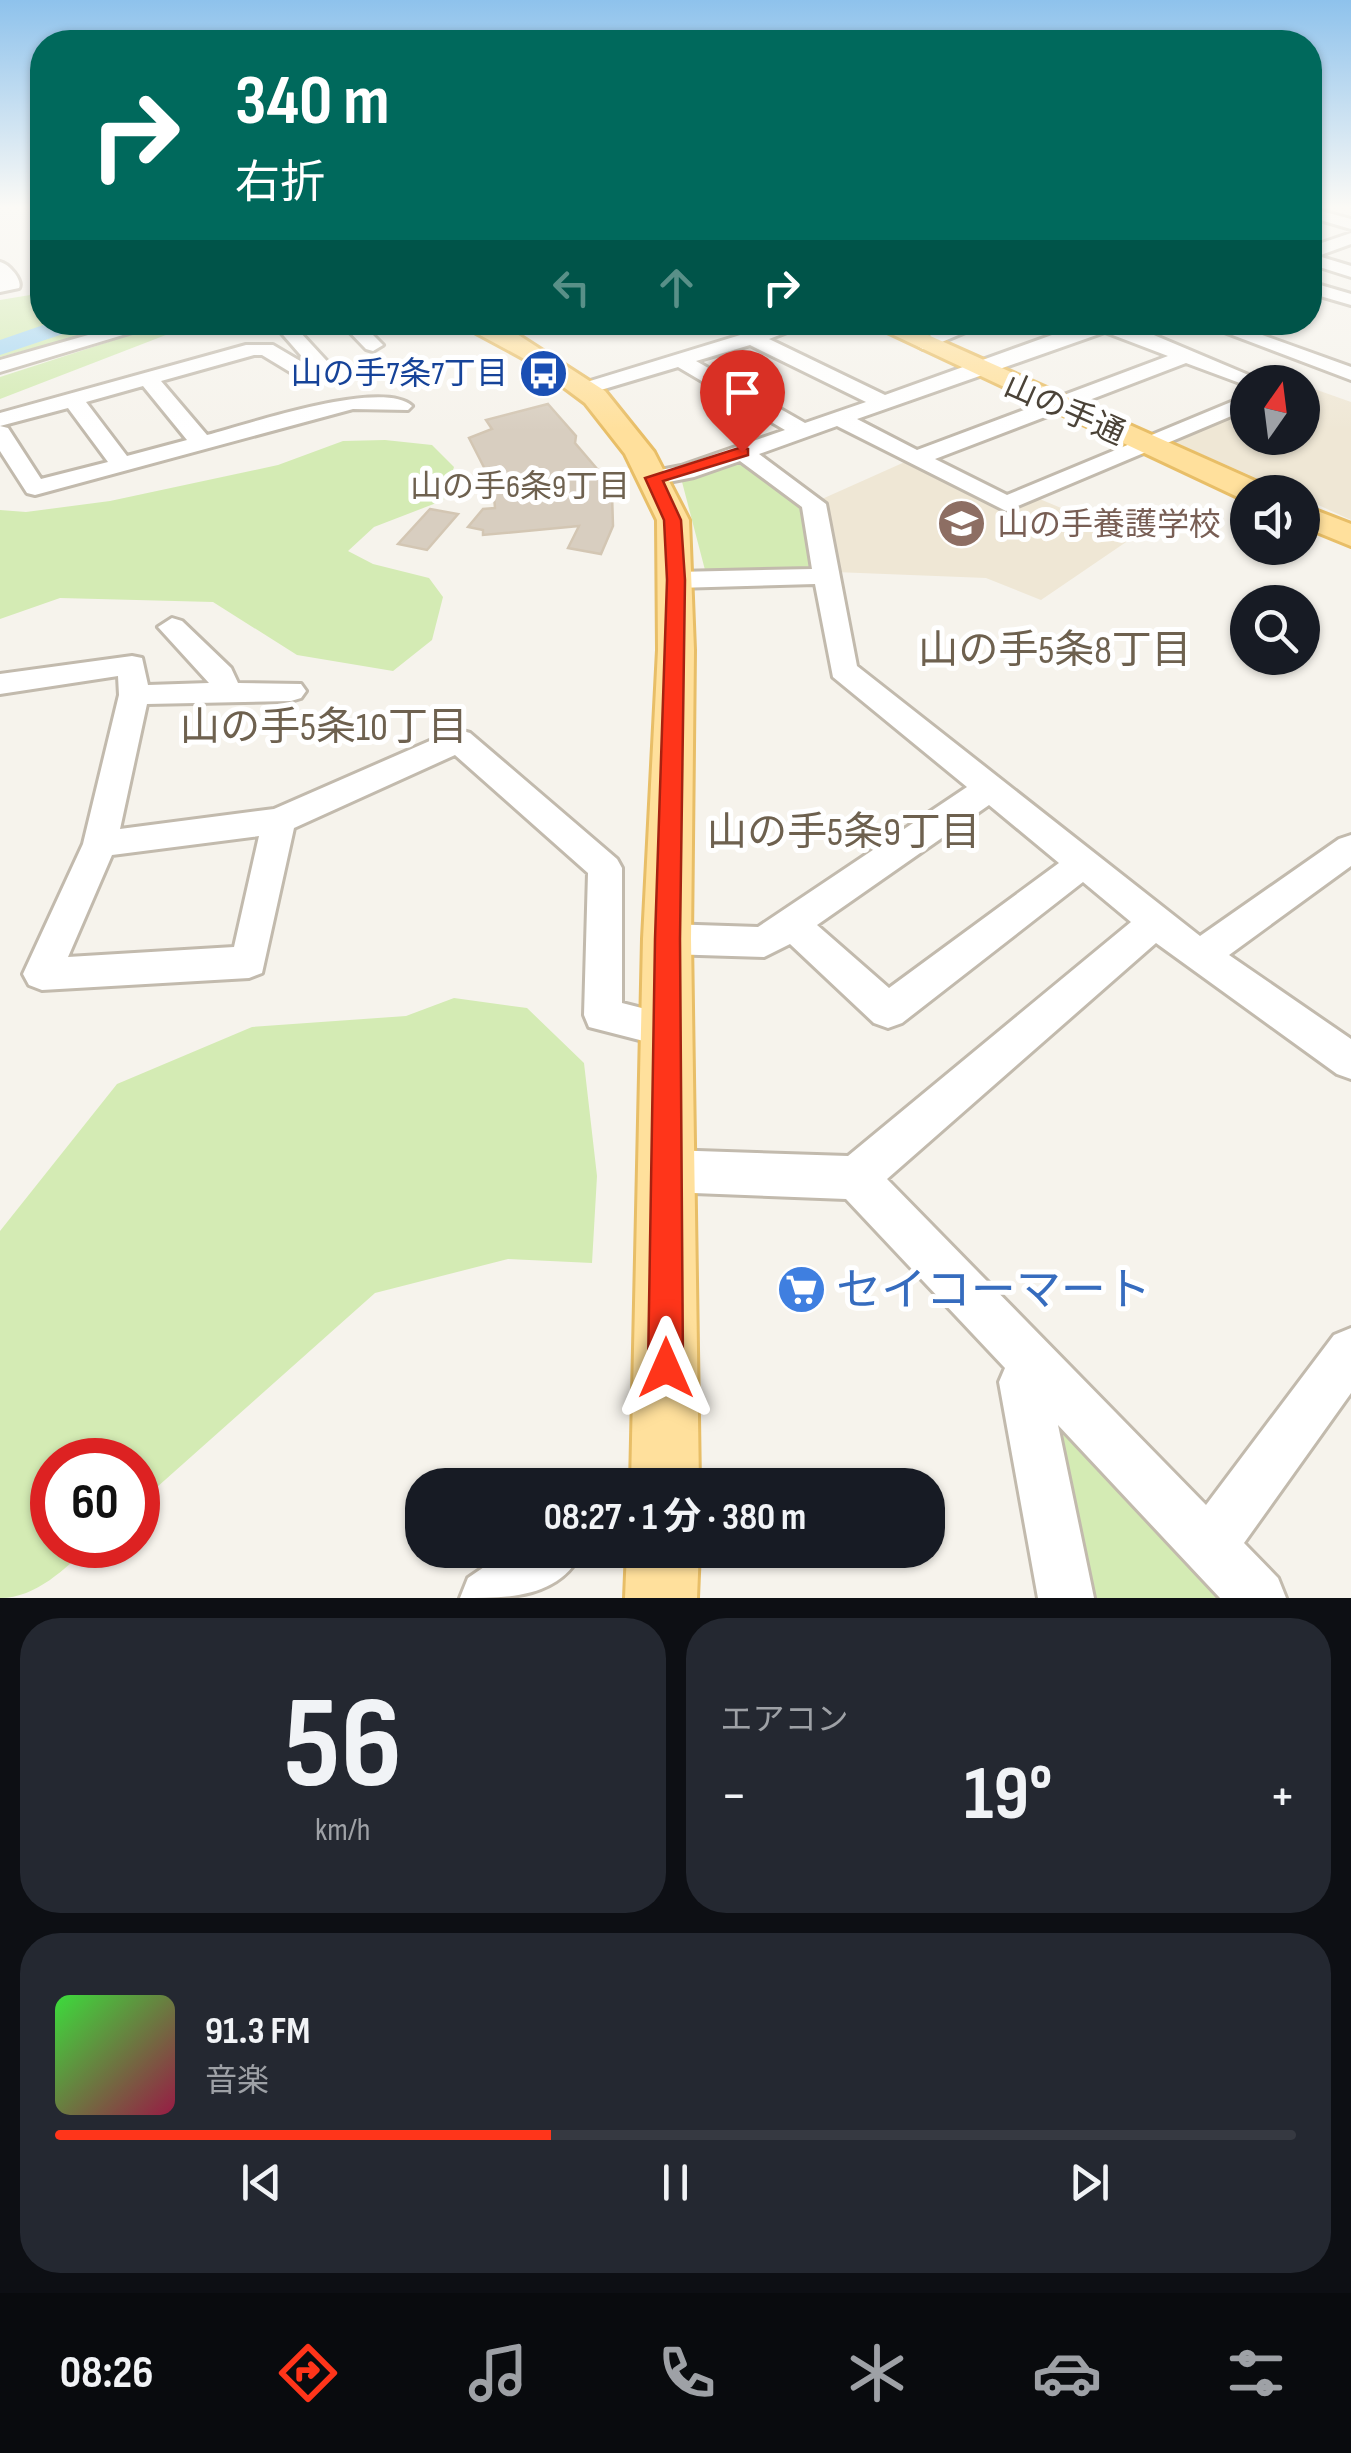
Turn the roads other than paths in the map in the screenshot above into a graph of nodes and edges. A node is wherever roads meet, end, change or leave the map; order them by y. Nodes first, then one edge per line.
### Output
1 (111, 335) edge
2 (293, 335) edge
3 (363, 335) edge
4 (499, 335) edge
5 (762, 335) edge
6 (907, 335) edge
7 (943, 335) edge
8 (1074, 335) edge
9 (1134, 335) edge
10 (1243, 335) edge
11 (752, 338) junction
12 (923, 342) junction
13 (373, 345) dead end
14 (1186, 356) junction
15 (1351, 358) edge
16 (680, 360) junction
17 (0, 366) edge
18 (1330, 366) junction
19 (1320, 370) edge
20 (980, 371) junction
21 (1230, 373) edge
22 (328, 374) junction
23 (1351, 374) edge
24 (147, 378) junction
25 (584, 389) junction
26 (72, 399) junction
27 (354, 402) junction
28 (885, 404) junction
29 (401, 406) dead end
30 (1059, 407) junction
31 (1230, 410) edge
32 (840, 419) junction
33 (0, 420) edge
34 (802, 432) junction
35 (0, 433) edge
36 (202, 444) junction
37 (1146, 446) junction
38 (742, 452) junction
39 (916, 458) junction
40 (122, 465) junction
41 (653, 478) junction
42 (1230, 482) edge
43 (1320, 522) edge
44 (1351, 536) edge
45 (827, 576) junction
46 (676, 580) junction
47 (172, 627) dead end
48 (0, 684) edge
49 (291, 691) dead end
50 (227, 693) junction
51 (134, 695) junction
52 (990, 788) junction
53 (280, 821) junction
54 (100, 844) junction
55 (1351, 848) edge
56 (1082, 864) junction
57 (1158, 920) junction
58 (791, 923) junction
59 (668, 939) junction
60 (1200, 955) junction
61 (667, 1030) junction
62 (1351, 1061) edge
63 (668, 1172) junction
64 (856, 1178) junction
65 (1351, 1352) edge
66 (1037, 1366) junction
67 (665, 1468) edge
68 (1209, 1546) junction
69 (530, 1568) edge
70 (662, 1568) edge
71 (488, 1598) edge
72 (661, 1598) edge
73 (1066, 1598) edge
74 (1258, 1598) edge

1 - 17 street
2 - 22 street
3 - 13 street
4 - 25 main road
5 - 11 street
6 - 12 main road, 山の手通
7 - 12 street
8 - 20 street
9 - 14 street
10 - 18 street
11 - 16 street
11 - 28 street
12 - 20 main road, 山の手通
14 - 21 street
14 - 30 street
15 - 18 street
16 - 25 street
16 - 34 street
18 - 19 street
18 - 23 street
20 - 28 street
20 - 30 main road, 山の手通
22 - 24 street
22 - 27 street
24 - 26 street
24 - 36 street
25 - 41 main road
26 - 33 street
26 - 40 street
27 - 29 street
27 - 36 street
28 - 32 street
30 - 37 main road, 山の手通
30 - 39 street
31 - 37 street
32 - 34 street
32 - 39 street
34 - 38 street
35 - 40 street
36 - 40 street
37 - 39 street
37 - 42 main road, 山の手通
38 - 41 street
38 - 45 street
41 - 46 main road
43 - 44 main road
45 - 46 street
45 - 52 street
46 - 59 main road
47 - 50 street
48 - 51 street
49 - 50 street
50 - 51 street
51 - 54 street
52 - 56 street
52 - 58 street
53 - 54 street
53 - 54 street
53 - 61 street
55 - 60 street
56 - 57 street
56 - 58 street
57 - 60 street
57 - 64 street
58 - 59 street
59 - 61 main road
60 - 62 street
61 - 63 main road
63 - 64 street
63 - 67 main road
64 - 66 street
65 - 68 street
66 - 68 street
66 - 73 street
68 - 74 street
69 - 71 street
70 - 72 main road

